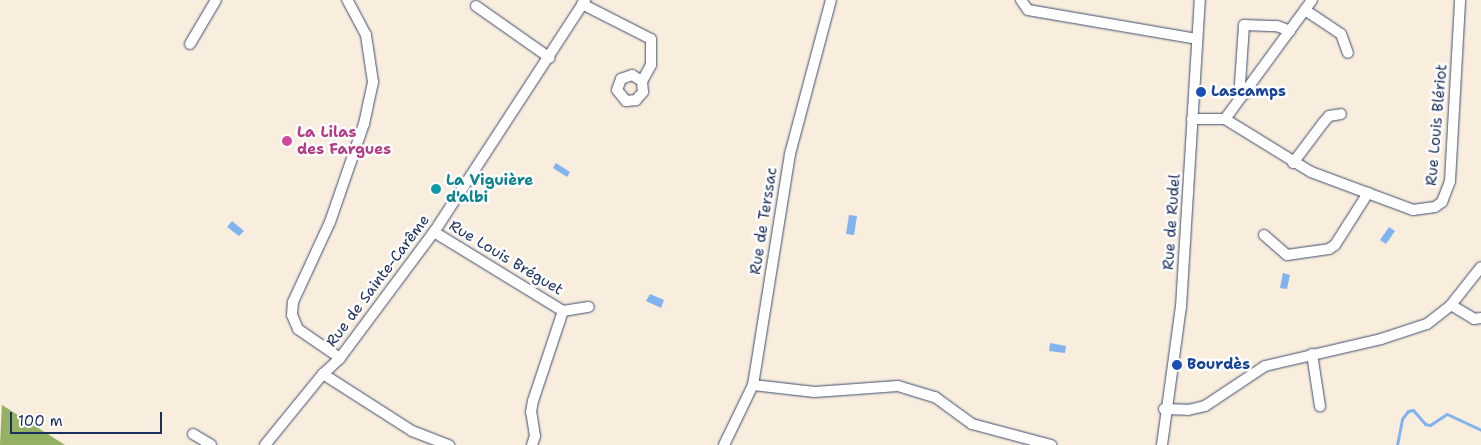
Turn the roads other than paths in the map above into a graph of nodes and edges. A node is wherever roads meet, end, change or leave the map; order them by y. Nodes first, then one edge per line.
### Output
1 (216, 0) edge
2 (347, 0) edge
3 (831, 0) edge
4 (1021, 0) edge
5 (1200, 0) edge
6 (1312, 0) edge
7 (1460, 0) edge
8 (583, 2) edge
9 (476, 6) dead end
10 (1305, 10) junction
11 (1290, 31) junction
12 (1197, 39) junction
13 (190, 44) dead end
14 (1348, 53) dead end
15 (550, 58) junction
16 (642, 81) dead end
17 (1245, 94) junction
18 (1341, 114) dead end
19 (1192, 119) junction
20 (1225, 120) junction
21 (1293, 163) junction
22 (1368, 193) junction
23 (434, 232) junction
24 (1264, 235) dead end
25 (1481, 267) edge
26 (1451, 305) junction
27 (589, 307) dead end
28 (563, 310) junction
29 (1481, 318) edge
30 (1312, 354) junction
31 (340, 358) junction
32 (322, 374) junction
33 (753, 385) junction
34 (1320, 406) dead end
35 (1164, 409) junction
36 (193, 434) dead end
37 (211, 445) edge
38 (265, 445) edge
39 (449, 445) edge
40 (532, 445) edge
41 (724, 445) edge
42 (1051, 445) edge
43 (1162, 445) edge

1 - 13 street
2 - 31 street
3 - 33 street, Rue de Terssac
4 - 12 street
5 - 12 street, Rue de Rudel
6 - 10 street
7 - 22 street, Rue Louis Blériot
8 - 15 street, Rue de Sainte-Carême
8 - 16 street
9 - 15 street
10 - 11 street
10 - 14 street
11 - 17 street
11 - 17 street
12 - 19 street, Rue de Rudel
15 - 23 street, Rue de Sainte-Carême
17 - 20 street
18 - 21 street
19 - 20 street
19 - 35 street, Rue de Rudel
20 - 21 street, Rue Louis Blériot
21 - 22 street, Rue Louis Blériot
22 - 24 street
23 - 28 street, Rue Louis Bréguet
23 - 31 street, Rue de Sainte-Carême
25 - 26 street
26 - 29 street
26 - 30 street
27 - 28 street, Rue Louis Bréguet
28 - 40 street, Rue Louis Bréguet
30 - 34 street
30 - 35 street
31 - 32 street, Rue de Sainte-Carême
32 - 38 street, Rue de Sainte-Carême
32 - 39 street
33 - 41 street, Rue de Terssac
33 - 42 street
35 - 43 street, Rue de Rudel
36 - 37 street

